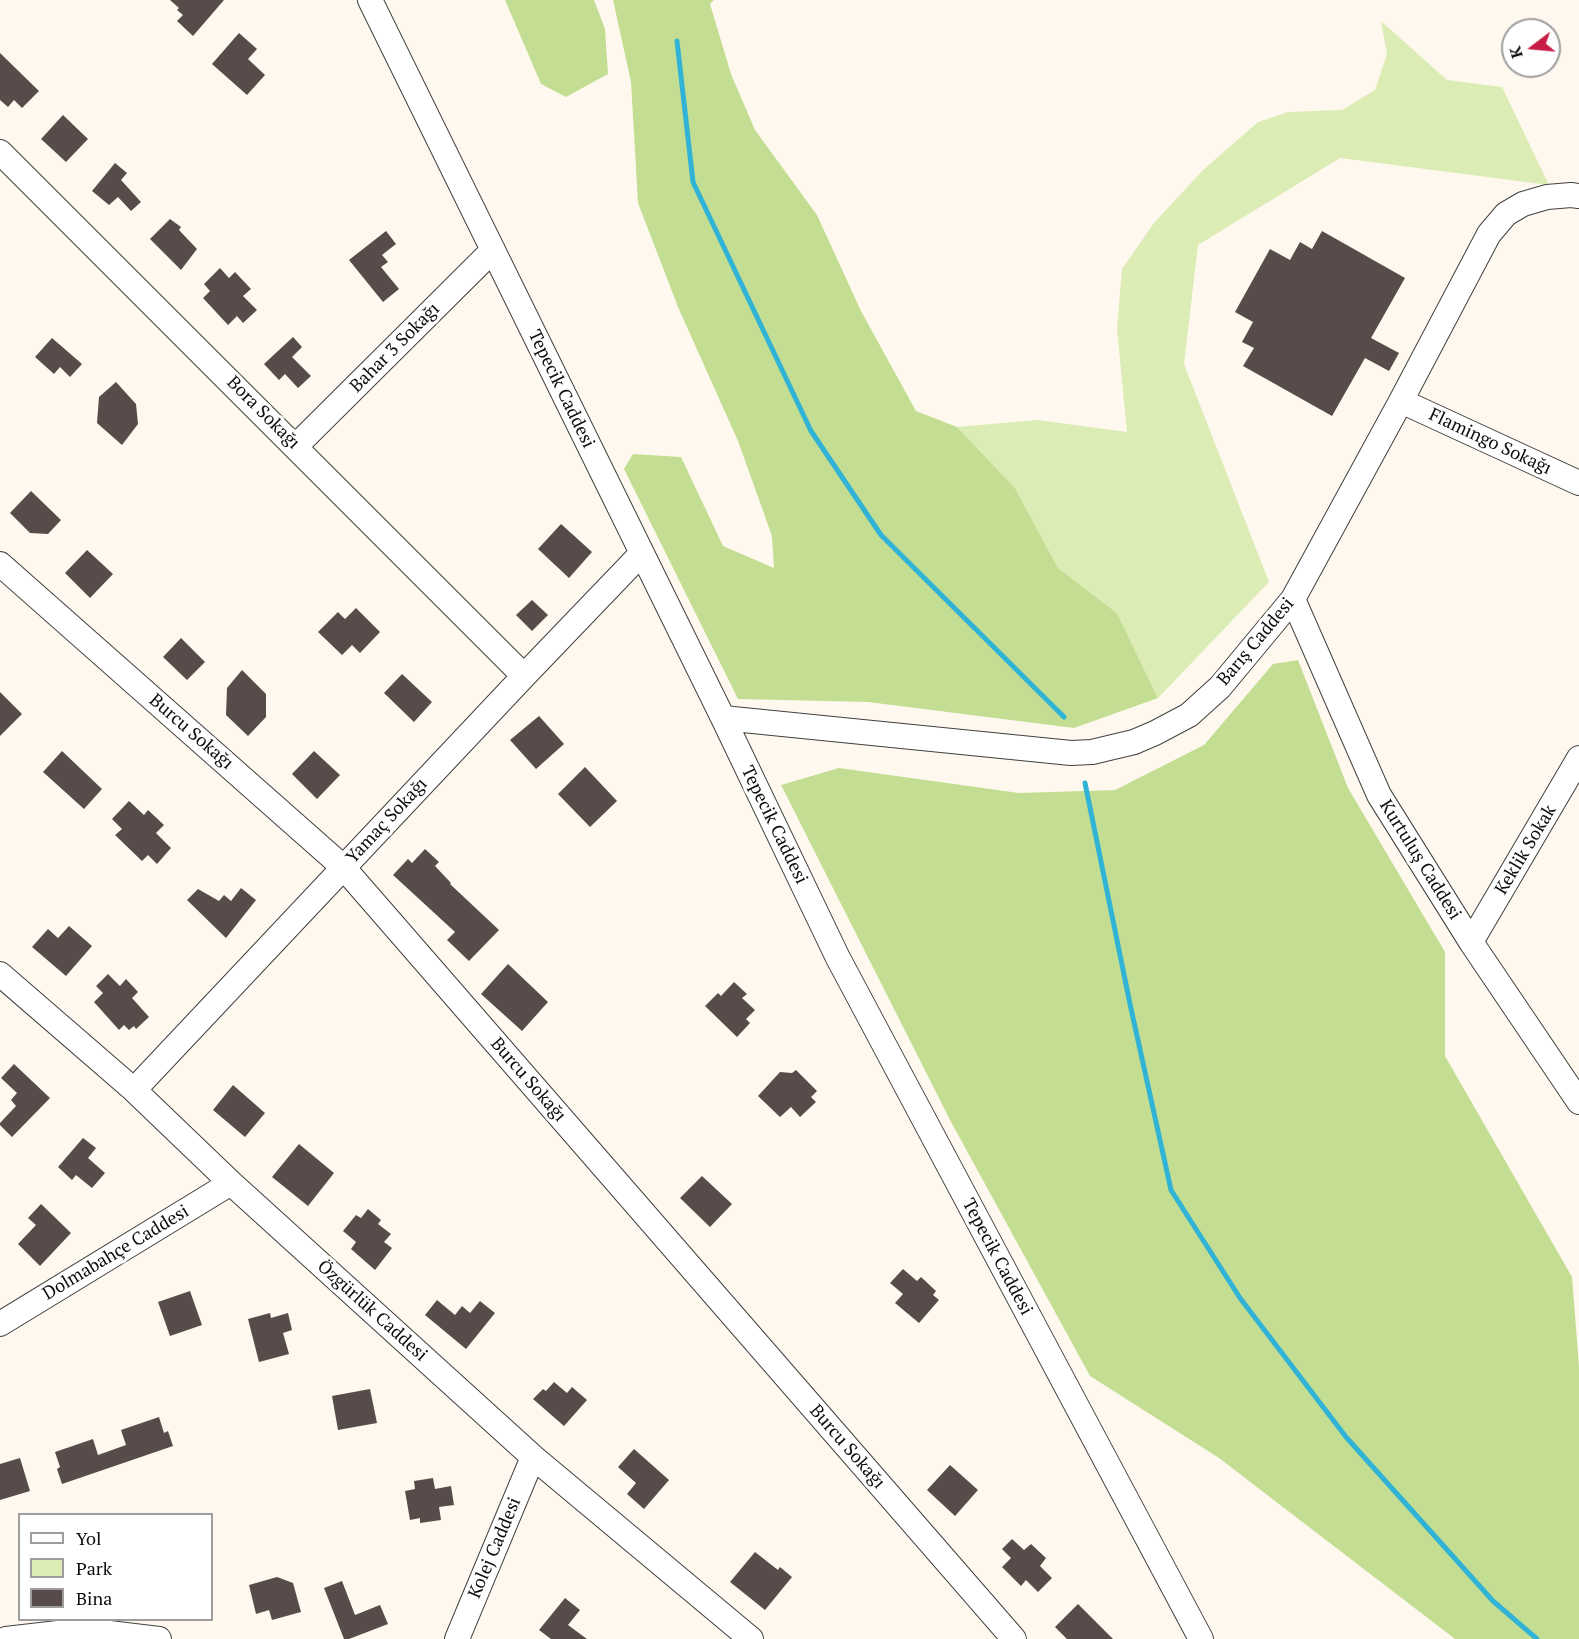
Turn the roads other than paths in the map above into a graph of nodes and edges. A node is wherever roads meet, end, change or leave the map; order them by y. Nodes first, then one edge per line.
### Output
1 (370, 0) edge
2 (0, 152) edge
3 (1579, 196) edge
4 (493, 250) junction
5 (1401, 400) junction
6 (296, 446) junction
7 (1579, 483) edge
8 (641, 554) junction
9 (0, 564) edge
10 (1293, 599) junction
11 (524, 676) junction
12 (723, 718) junction
13 (1579, 758) edge
14 (344, 867) junction
15 (1472, 942) junction
16 (0, 974) edge
17 (134, 1090) junction
18 (1579, 1102) edge
19 (231, 1183) junction
20 (0, 1324) edge
21 (533, 1457) junction
22 (6, 1639) edge
23 (159, 1639) edge
24 (457, 1639) edge
25 (751, 1639) edge
26 (1014, 1639) edge
27 (1201, 1639) edge

1 - 4 street, Tepecik Caddesi
2 - 6 street, Bora Sokağı
3 - 5 street, Barış Caddesi
4 - 6 street, Bahar 3 Sokağı
4 - 8 street, Tepecik Caddesi
5 - 7 street, Flamingo Sokağı
5 - 10 street, Barış Caddesi
6 - 11 street, Bora Sokağı
8 - 11 street, Yamaç Sokağı
8 - 12 street, Tepecik Caddesi
9 - 14 street, Burcu Sokağı
10 - 12 street, Barış Caddesi
10 - 15 street, Kurtuluş Caddesi
11 - 14 street, Yamaç Sokağı
12 - 27 street, Tepecik Caddesi
13 - 15 street, Keklik Sokak
14 - 17 street, Yamaç Sokağı
14 - 26 street, Burcu Sokağı
15 - 18 street, Kurtuluş Caddesi
16 - 17 street, Özgürlük Caddesi
17 - 19 street, Özgürlük Caddesi
19 - 20 street, Dolmabahçe Caddesi
19 - 21 street, Özgürlük Caddesi
21 - 24 street, Kolej Caddesi
21 - 25 street, Özgürlük Caddesi
22 - 23 street

